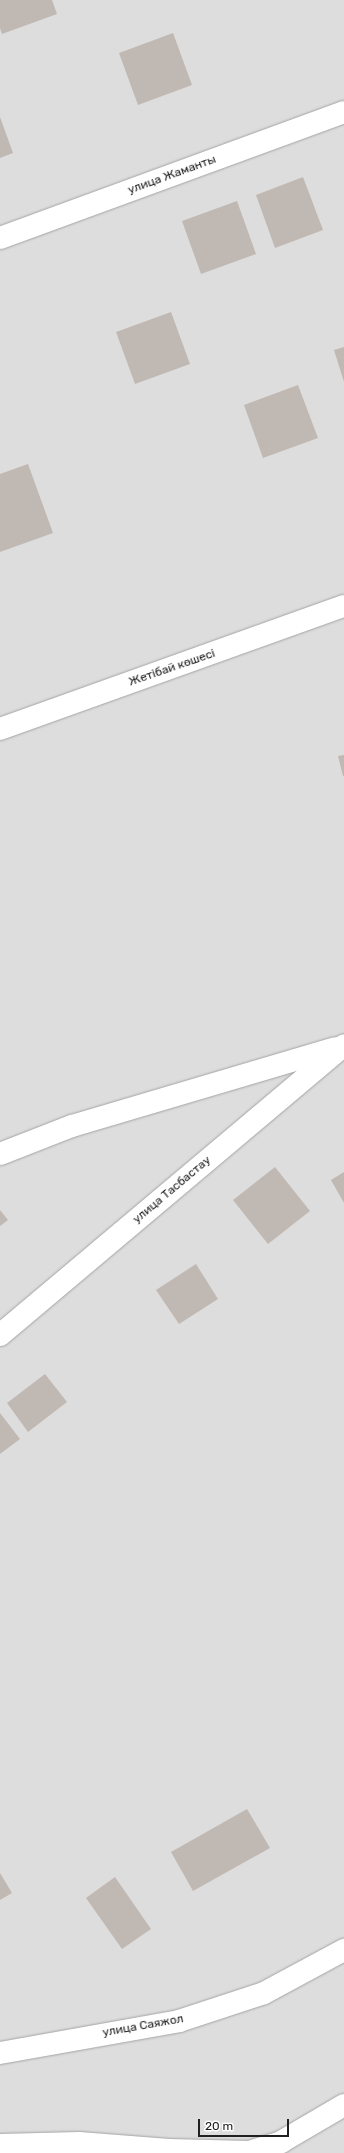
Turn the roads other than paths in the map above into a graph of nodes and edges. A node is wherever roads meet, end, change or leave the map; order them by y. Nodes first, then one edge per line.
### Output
1 (344, 112) edge
2 (0, 238) edge
3 (344, 606) edge
4 (0, 729) edge
5 (344, 1045) edge
6 (0, 1154) edge
7 (0, 1335) edge
8 (344, 1950) edge
9 (0, 2053) edge
10 (344, 2105) edge
11 (0, 2145) edge
12 (4, 2153) edge

1 - 2 street, улица Жаманты
3 - 4 street, Жетібай көшесі
5 - 6 street
5 - 7 street, улица Тасбастау
8 - 9 street, улица Саяжол
10 - 11 street
11 - 12 street

